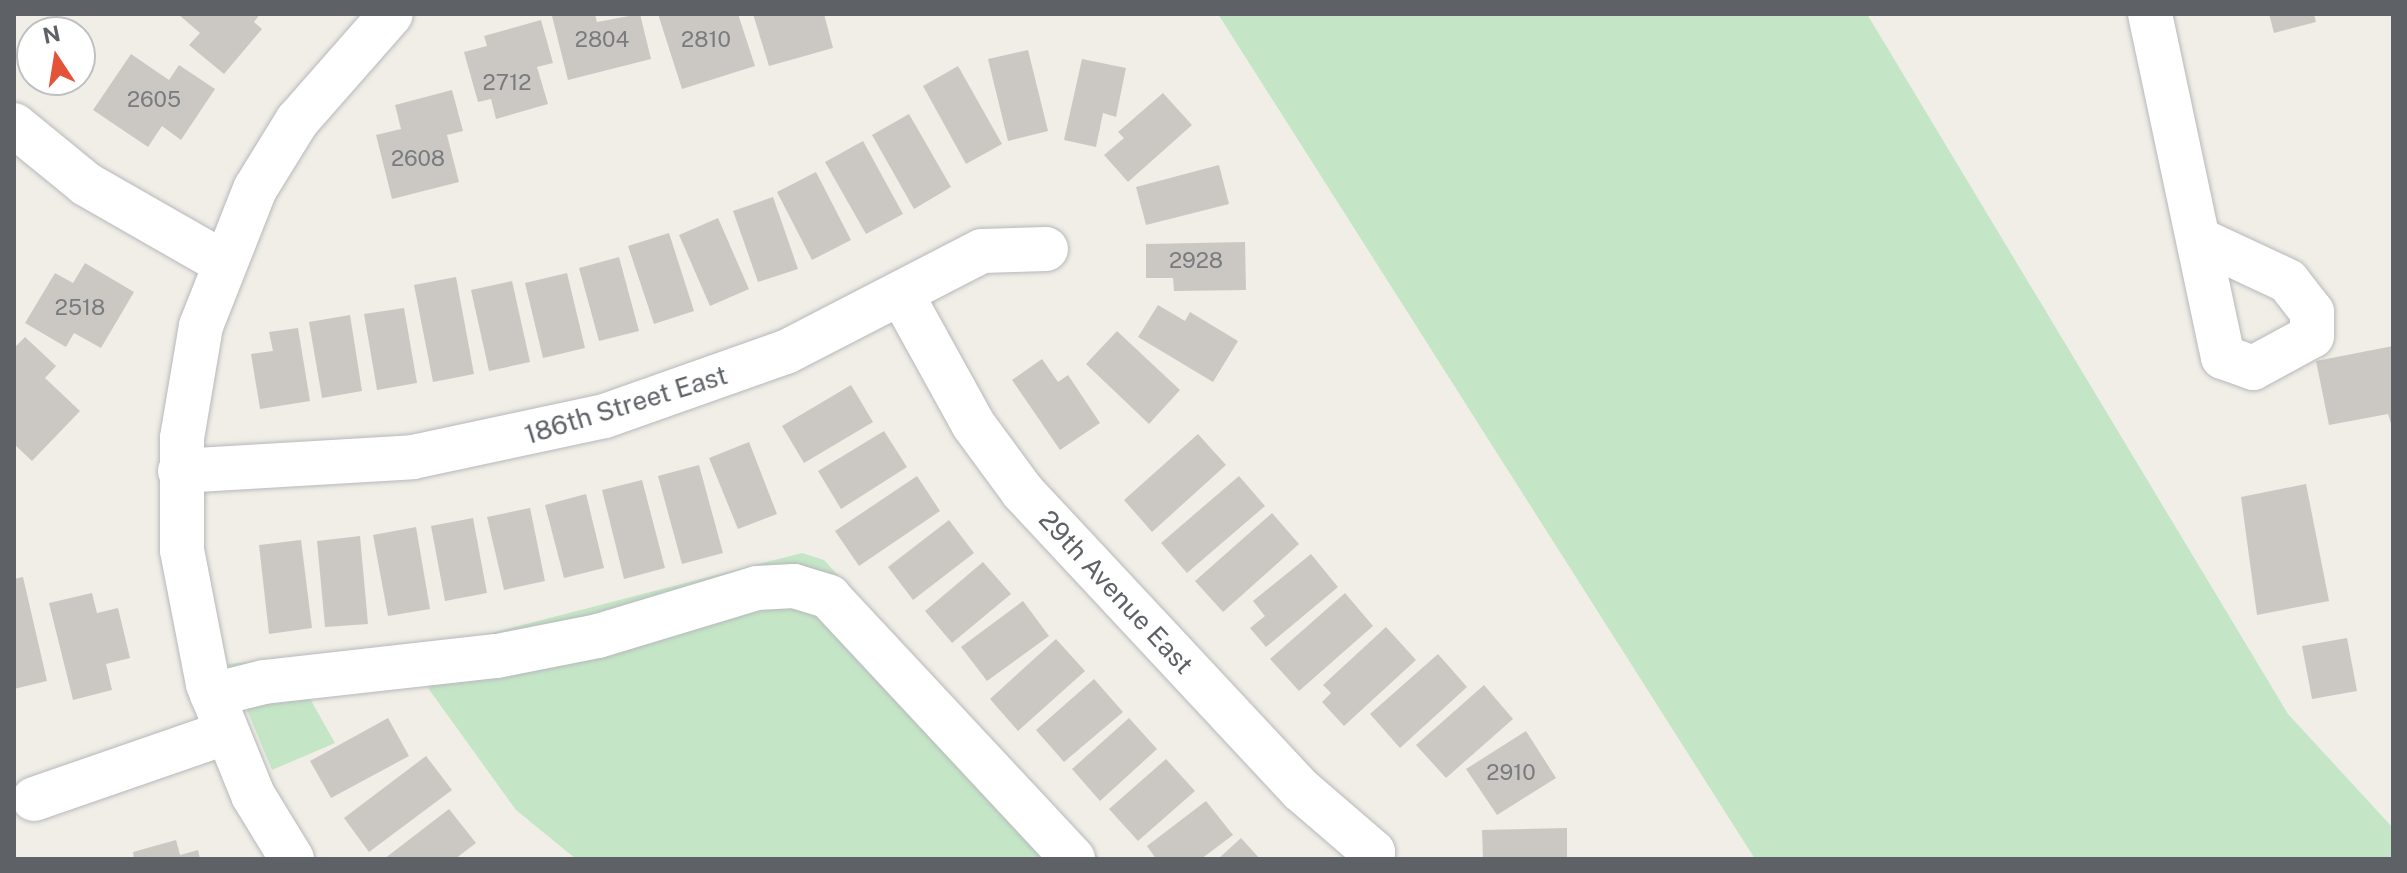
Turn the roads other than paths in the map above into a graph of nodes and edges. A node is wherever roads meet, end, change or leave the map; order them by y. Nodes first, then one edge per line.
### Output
1 (391, 14) edge
2 (2150, 14) edge
3 (20, 142) edge
4 (2198, 239) dead end
5 (1046, 249) dead end
6 (222, 262) junction
7 (903, 297) junction
8 (180, 471) junction
9 (219, 714) junction
10 (34, 799) dead end
11 (1371, 856) edge
12 (292, 859) edge
13 (1073, 859) edge

1 - 6 street
2 - 4 street
3 - 6 street
5 - 7 street, 186th Street East
6 - 8 street
7 - 8 street, 186th Street East
7 - 11 street, 29th Avenue East
8 - 9 street
9 - 10 street
9 - 12 street
9 - 13 street

